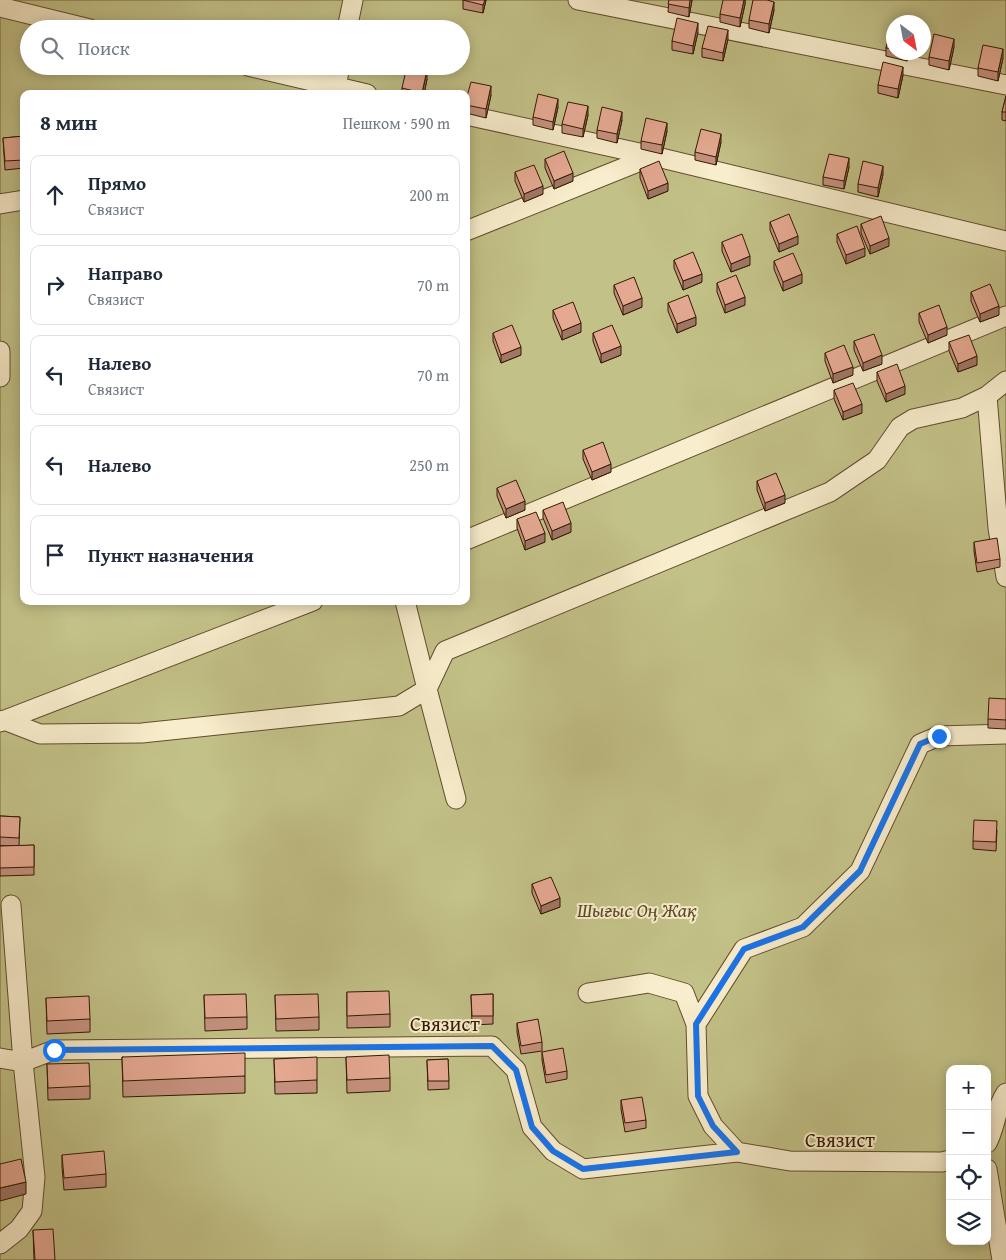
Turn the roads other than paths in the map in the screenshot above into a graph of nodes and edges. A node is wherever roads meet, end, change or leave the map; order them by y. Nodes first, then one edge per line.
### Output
1 (353, 0) edge
2 (578, 0) edge
3 (2, 10) edge
4 (48, 20) edge
5 (349, 20) edge
6 (286, 75) edge
7 (338, 75) edge
8 (1006, 85) edge
9 (336, 87) junction
10 (349, 90) edge
11 (470, 117) edge
12 (653, 156) junction
13 (20, 201) edge
14 (0, 204) edge
15 (470, 229) edge
16 (1006, 241) edge
17 (1006, 316) edge
18 (0, 351) edge
19 (0, 377) edge
20 (1006, 380) edge
21 (987, 396) junction
22 (470, 538) edge
23 (1006, 577) edge
24 (303, 605) edge
25 (406, 605) edge
26 (427, 689) junction
27 (2, 721) edge
28 (1006, 734) edge
29 (456, 799) dead end
30 (11, 905) dead end
31 (588, 993) dead end
32 (696, 1024) junction
33 (0, 1058) edge
34 (23, 1062) junction
35 (1006, 1093) edge
36 (991, 1136) edge
37 (737, 1152) junction
38 (946, 1161) edge
39 (991, 1190) edge
40 (0, 1244) edge
41 (1004, 1260) edge

1 - 5 street
2 - 8 street
3 - 4 street
6 - 9 street
7 - 9 street
9 - 10 street
11 - 12 street
12 - 15 street
12 - 16 street
13 - 14 street
17 - 22 street
18 - 19 street
20 - 21 street
21 - 23 street
21 - 26 street
24 - 27 street
25 - 26 street
26 - 27 street
26 - 29 street
28 - 32 street
30 - 34 street
31 - 32 street
32 - 37 street
33 - 34 street
34 - 37 street, Связист
34 - 40 street
35 - 36 street
37 - 38 street, Связист
39 - 41 street

